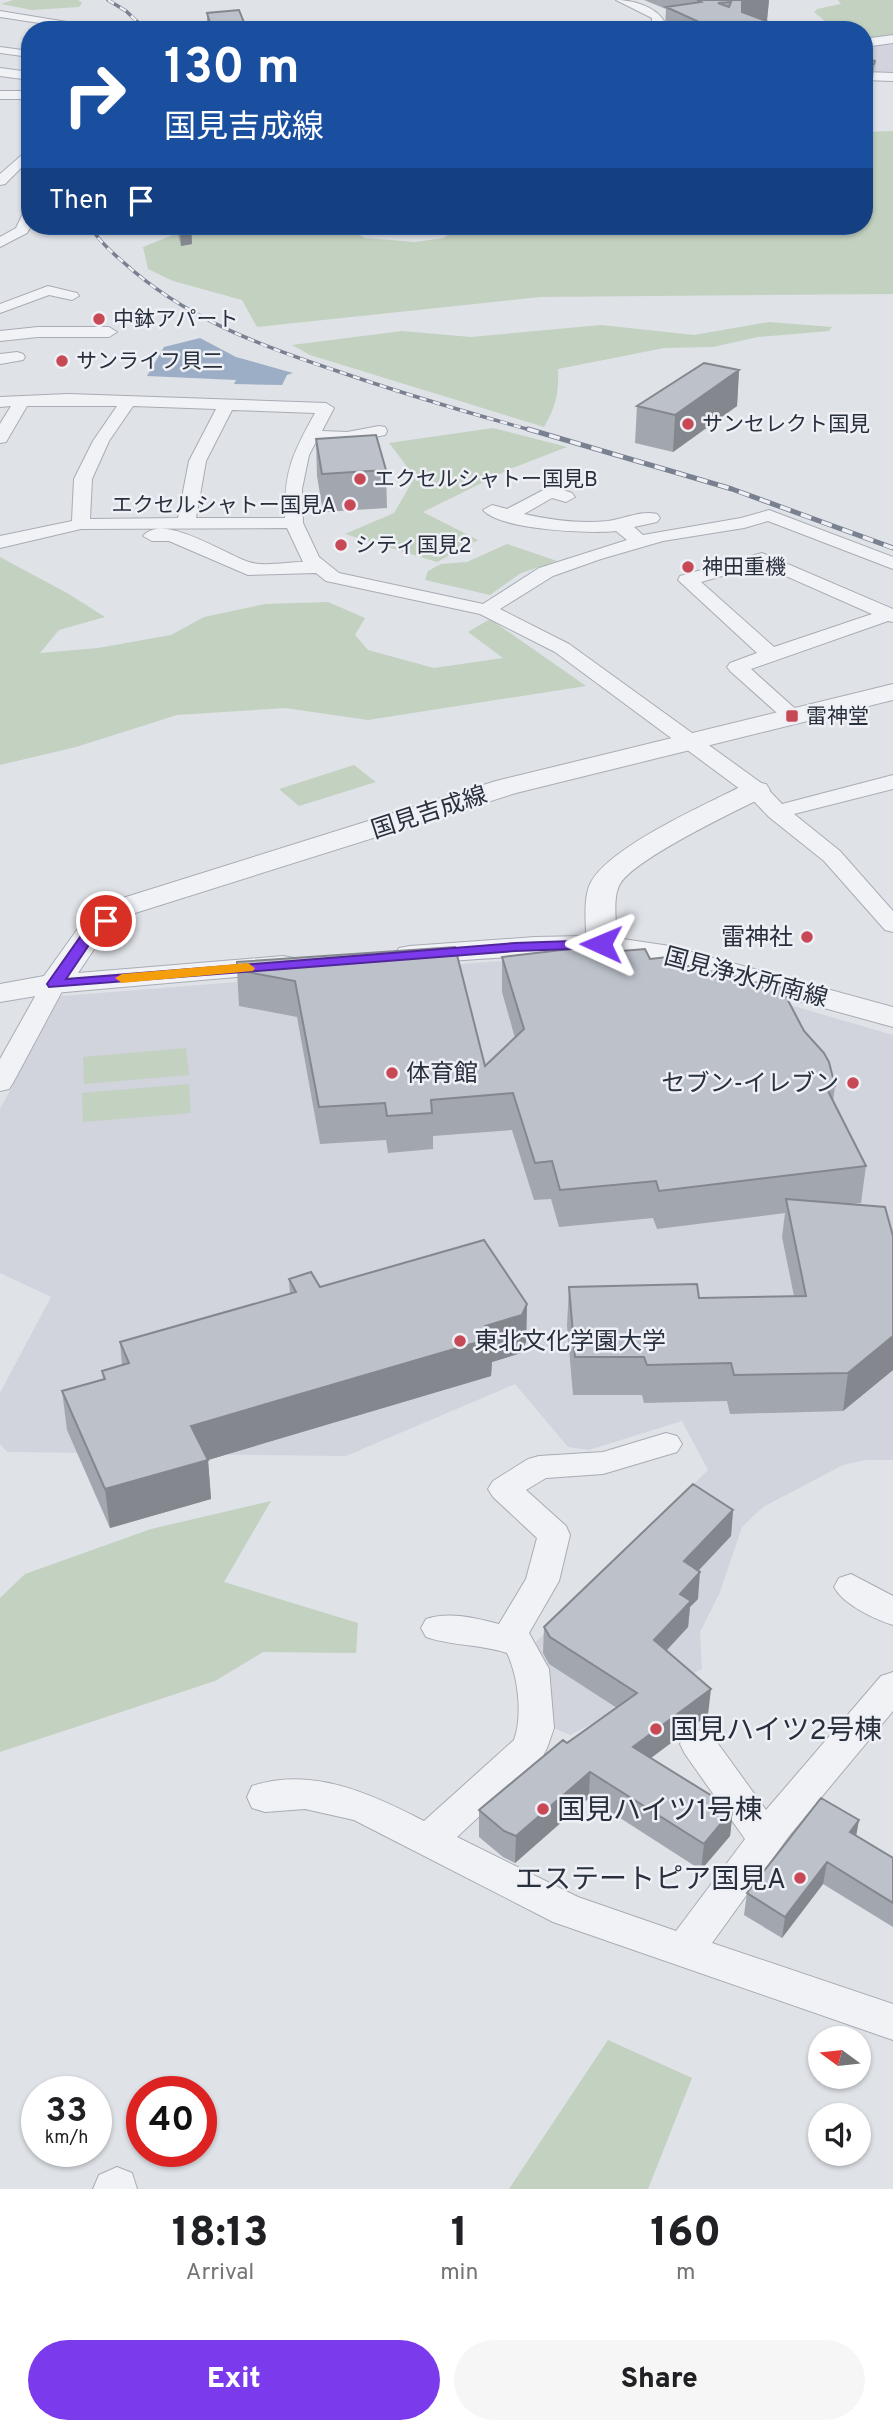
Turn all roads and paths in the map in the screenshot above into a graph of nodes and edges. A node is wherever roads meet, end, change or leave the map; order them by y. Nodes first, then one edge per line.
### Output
1 (621, 0) edge
2 (0, 14) edge
3 (35, 19) junction
4 (29, 21) edge
5 (46, 21) edge
6 (659, 21) edge
7 (21, 24) edge
8 (12, 27) dead end
9 (893, 38) edge
10 (873, 41) edge
11 (0, 50) edge
12 (21, 53) edge
13 (0, 72) edge
14 (21, 75) edge
15 (873, 77) edge
16 (893, 78) edge
17 (21, 94) edge
18 (0, 95) edge
19 (21, 160) edge
20 (3, 175) edge
21 (21, 231) edge
22 (0, 243) edge
23 (72, 296) dead end
24 (0, 309) edge
25 (109, 332) dead end
26 (0, 336) edge
27 (22, 401) junction
28 (128, 401) junction
29 (0, 402) edge
30 (227, 405) junction
31 (379, 431) dead end
32 (311, 435) junction
33 (352, 435) junction
34 (0, 438) edge
35 (364, 455) edge
36 (551, 491) dead end
37 (651, 518) dead end
38 (186, 522) junction
39 (294, 523) junction
40 (80, 524) junction
41 (620, 525) junction
42 (639, 541) junction
43 (0, 542) edge
44 (91, 542) dead end
45 (893, 564) edge
46 (320, 567) junction
47 (486, 610) junction
48 (891, 615) edge
49 (771, 655) junction
50 (892, 693) edge
51 (793, 717) junction
52 (689, 743) junction
53 (892, 783) edge
54 (756, 790) junction
55 (777, 811) junction
56 (893, 925) edge
57 (601, 944) junction
58 (381, 957) edge
59 (314, 962) edge
60 (54, 984) junction
61 (0, 993) edge
62 (893, 1017) edge
63 (0, 1083) edge
64 (666, 1444) dead end
65 (850, 1587) dead end
66 (893, 1612) edge
67 (438, 1628) dead end
68 (507, 1640) junction
69 (893, 1686) edge
70 (698, 1744) dead end
71 (265, 1797) dead end
72 (766, 1839) junction
73 (428, 1840) junction
74 (683, 1952) junction
75 (893, 2022) edge

1 - 6 street
2 - 3 street
3 - 4 street
3 - 5 street
7 - 8 street
9 - 10 street
11 - 12 street
13 - 14 street
15 - 16 street
17 - 18 street
19 - 20 street
21 - 22 street
23 - 24 street
25 - 26 street
27 - 28 street
27 - 29 street
27 - 34 street
28 - 30 street
28 - 40 street
30 - 32 street
30 - 38 street
31 - 33 street
32 - 33 street
32 - 39 street
33 - 35 street
36 - 41 street
37 - 41 street
38 - 39 street
38 - 40 street
39 - 46 street
40 - 43 street
41 - 42 street
42 - 45 street
42 - 47 street
44 - 46 street
46 - 47 street
47 - 52 street
48 - 49 street
48 - 49 street
49 - 51 street
50 - 51 street, 国見吉成線
51 - 52 street, 国見吉成線
52 - 54 street
52 - 60 street, 国見吉成線
53 - 55 street
54 - 55 street
54 - 57 street
55 - 56 street
57 - 58 street, 国見浄水所南線
57 - 62 street, 国見浄水所南線
59 - 60 street
60 - 61 street
60 - 63 street
64 - 68 street
65 - 66 street
67 - 68 street
68 - 73 street
69 - 72 street
70 - 72 street
71 - 73 street
72 - 74 street
73 - 74 street
74 - 75 street

